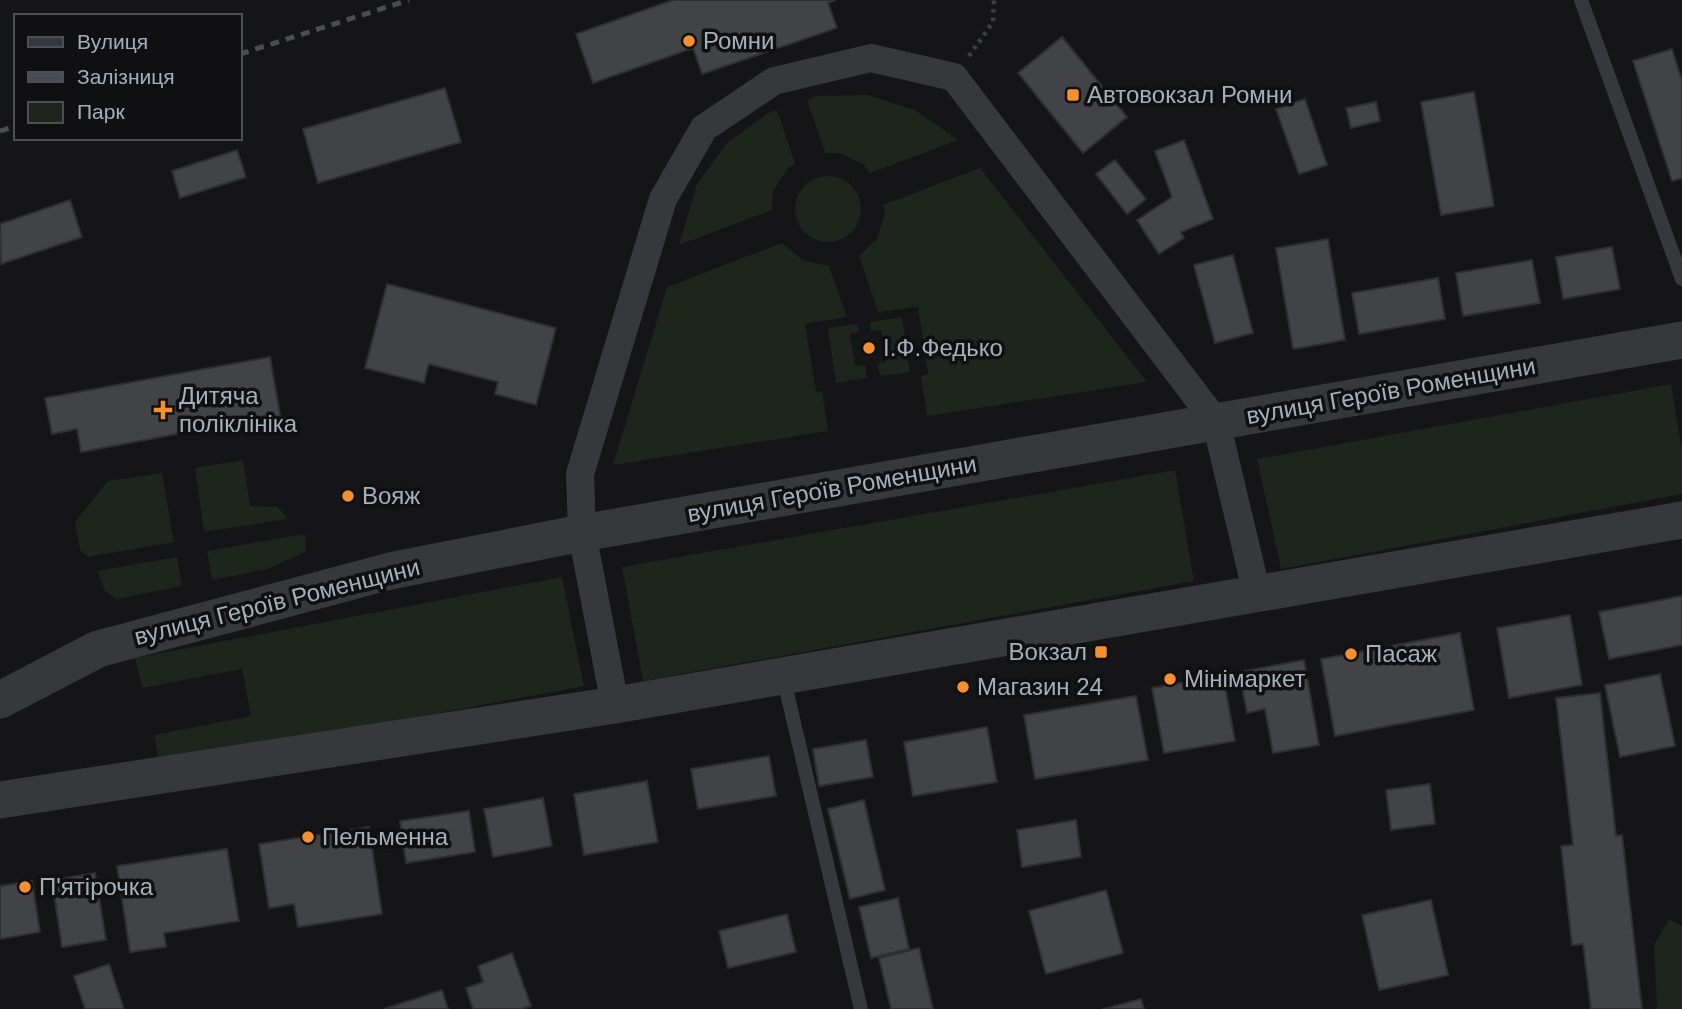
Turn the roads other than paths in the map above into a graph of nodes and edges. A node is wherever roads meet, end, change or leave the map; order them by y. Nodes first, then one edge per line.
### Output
1 (1581, 0) edge
2 (1682, 279) edge
3 (1682, 340) edge
4 (1216, 422) junction
5 (1682, 520) edge
6 (582, 533) junction
7 (1258, 594) junction
8 (783, 676) junction
9 (0, 700) edge
10 (615, 705) junction
11 (0, 800) edge
12 (861, 1009) edge

1 - 2 lane
3 - 4 street, вулиця Героїв Роменщини
4 - 6 street, вулиця Героїв Роменщини
4 - 6 street
4 - 7 street
5 - 7 street
6 - 9 street, вулиця Героїв Роменщини
6 - 10 street
7 - 8 street
8 - 10 street
8 - 12 lane
10 - 11 street

